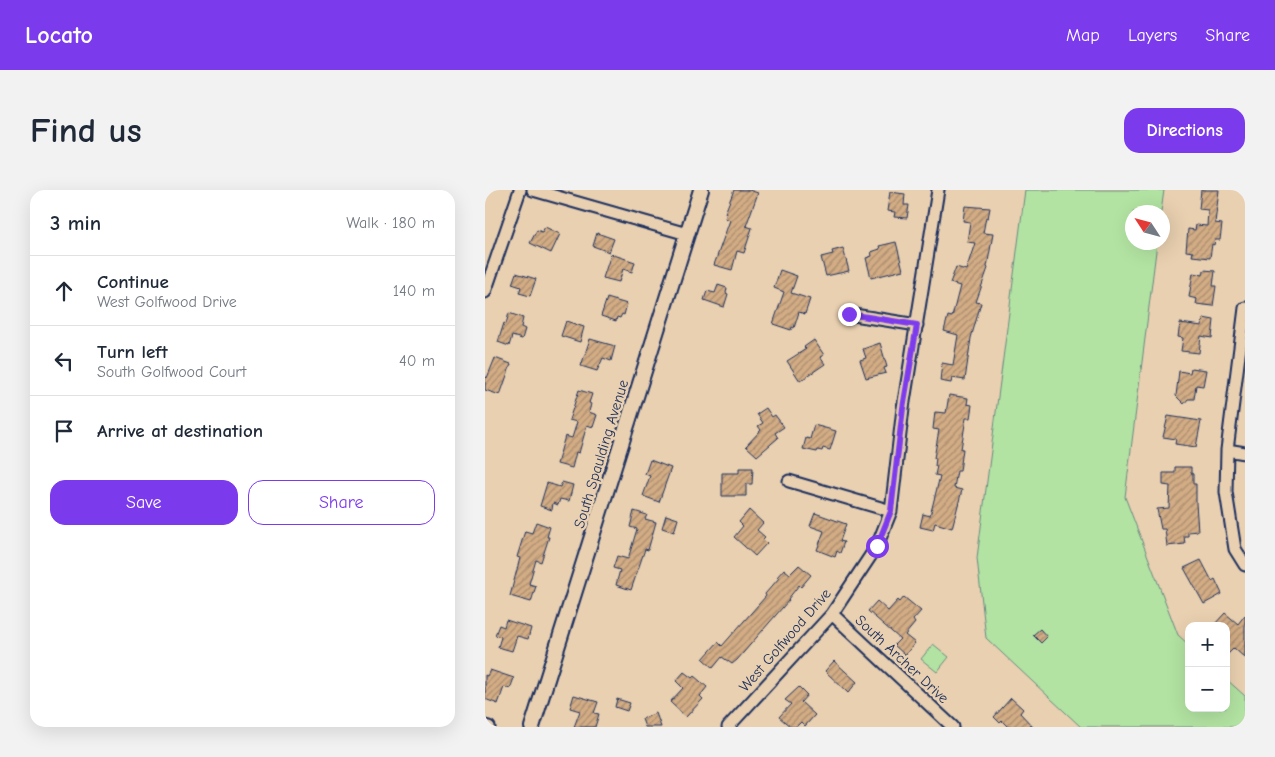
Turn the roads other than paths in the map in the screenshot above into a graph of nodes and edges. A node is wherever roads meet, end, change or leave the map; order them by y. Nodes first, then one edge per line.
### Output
1 (520, 190) edge
2 (533, 190) edge
3 (701, 190) edge
4 (938, 190) edge
5 (687, 234) junction
6 (485, 292) edge
7 (1245, 308) edge
8 (849, 314) dead end
9 (917, 325) junction
10 (1227, 450) junction
11 (1245, 453) edge
12 (789, 481) dead end
13 (891, 511) junction
14 (1245, 565) edge
15 (831, 614) junction
16 (485, 726) edge
17 (489, 727) edge
18 (532, 727) edge
19 (728, 727) edge
20 (953, 727) edge

1 - 6 street
2 - 5 street
3 - 5 street, South Spaulding Avenue
4 - 9 street, West Golfwood Drive
5 - 18 street, South Spaulding Avenue
7 - 10 street
8 - 9 street
9 - 13 street, West Golfwood Drive
10 - 11 street
10 - 14 street
12 - 13 street
13 - 15 street, West Golfwood Drive
15 - 19 street, West Golfwood Drive
15 - 20 street, South Archer Drive
16 - 17 street

